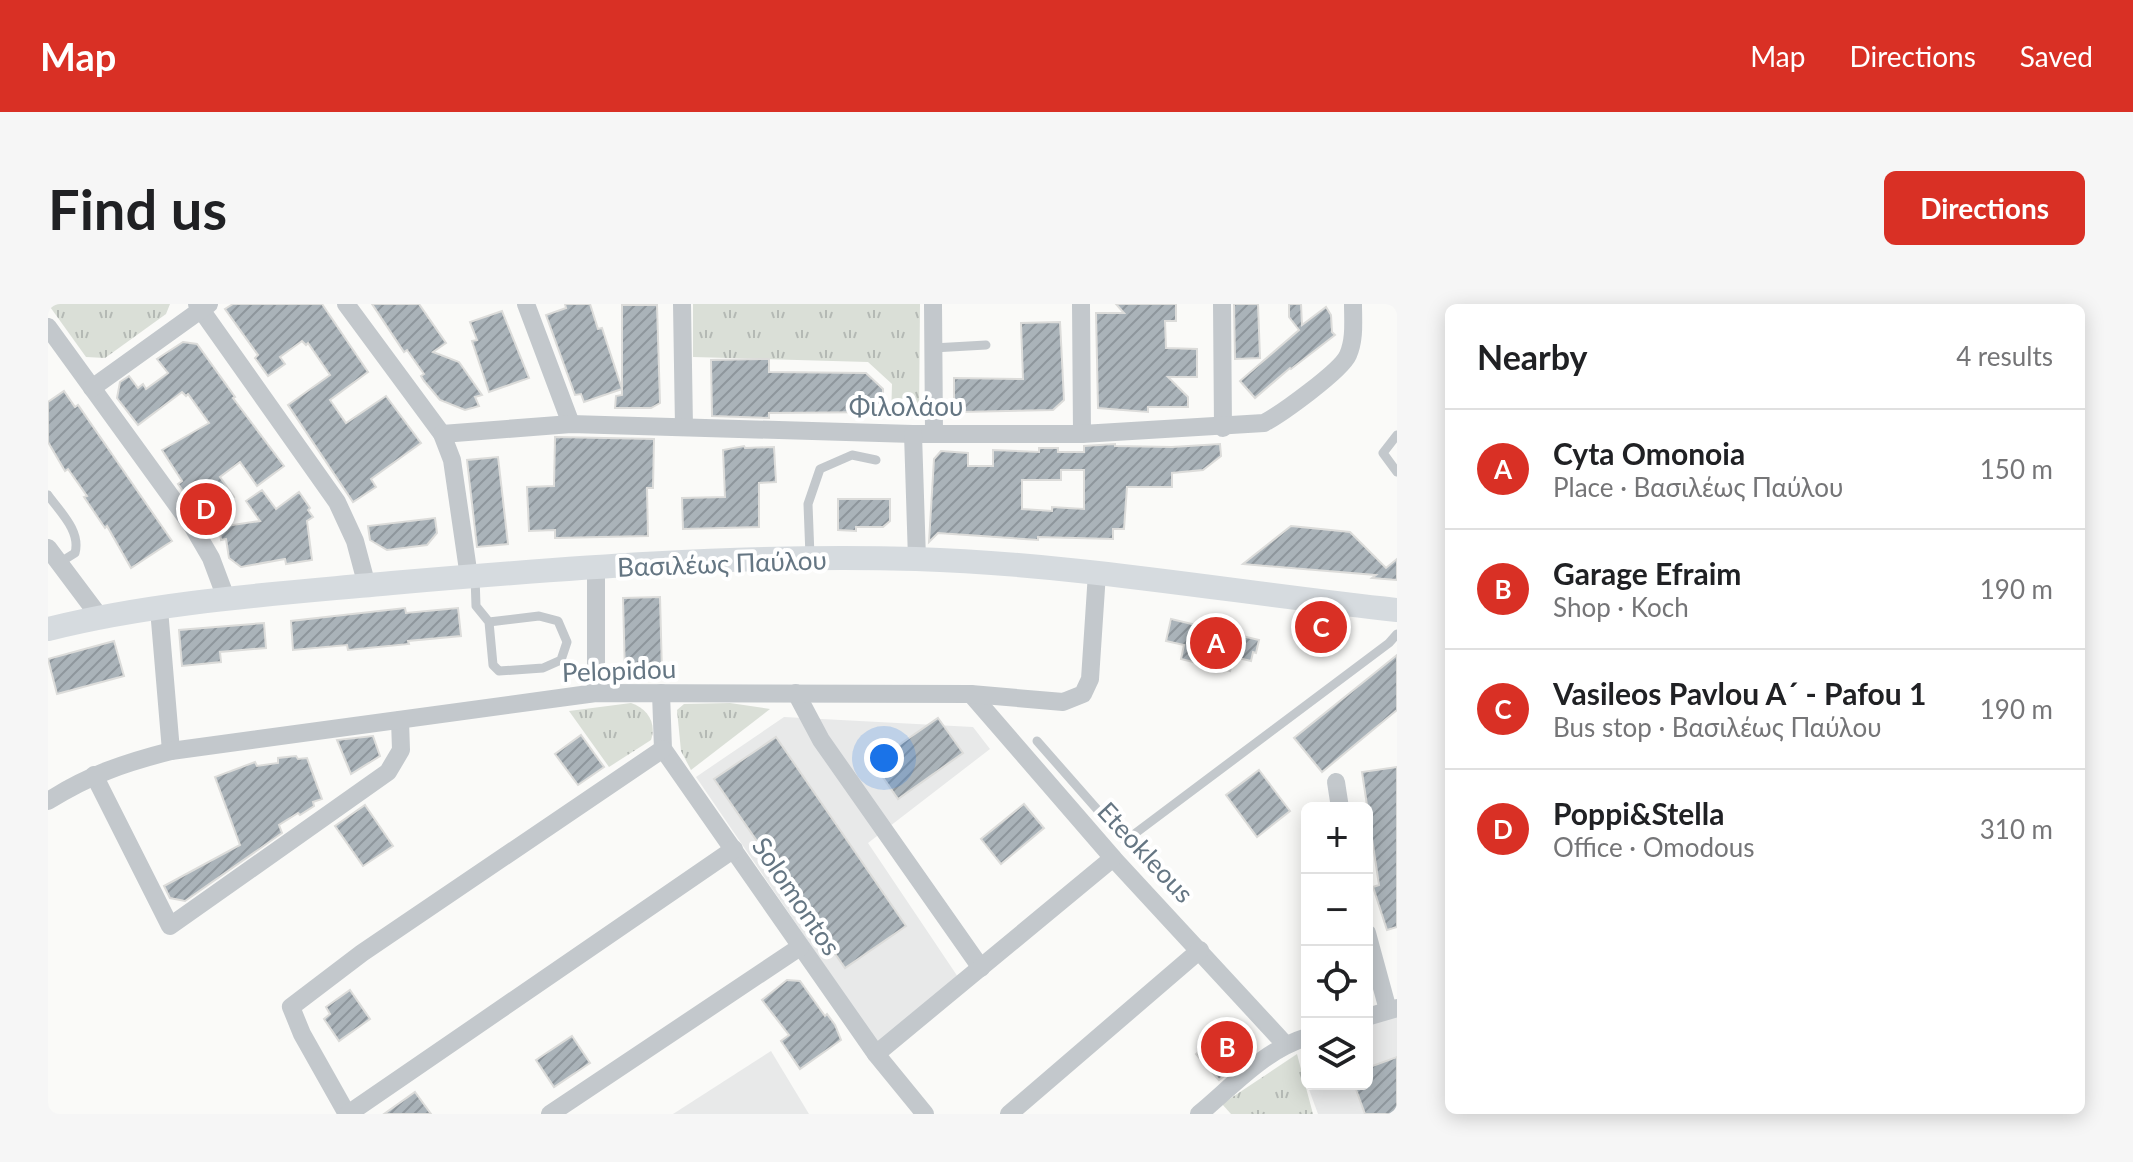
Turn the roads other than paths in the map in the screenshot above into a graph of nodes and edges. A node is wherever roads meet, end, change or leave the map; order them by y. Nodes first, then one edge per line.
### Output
1 (346, 304) edge
2 (526, 304) edge
3 (682, 304) edge
4 (933, 304) edge
5 (1081, 304) edge
6 (1222, 304) edge
7 (1353, 304) edge
8 (203, 306) edge
9 (48, 327) edge
10 (986, 345) dead end
11 (933, 348) junction
12 (92, 388) junction
13 (571, 424) junction
14 (684, 427) junction
15 (1223, 428) junction
16 (934, 432) junction
17 (442, 434) junction
18 (913, 434) junction
19 (1082, 434) junction
20 (1397, 435) edge
21 (876, 460) dead end
22 (1397, 472) edge
23 (48, 495) edge
24 (54, 555) edge
25 (917, 559) junction
26 (810, 560) junction
27 (596, 567) junction
28 (1097, 573) junction
29 (472, 576) junction
30 (367, 586) junction
31 (226, 598) junction
32 (159, 609) junction
33 (1397, 610) edge
34 (99, 616) junction
35 (489, 622) junction
36 (48, 629) edge
37 (1397, 634) edge
38 (596, 693) junction
39 (661, 693) junction
40 (796, 693) junction
41 (971, 694) junction
42 (400, 720) junction
43 (1037, 741) dead end
44 (663, 749) junction
45 (171, 751) junction
46 (94, 775) junction
47 (1336, 782) dead end
48 (48, 801) edge
49 (1339, 802) edge
50 (734, 849) junction
51 (1113, 858) junction
52 (1371, 946) edge
53 (800, 947) junction
54 (1200, 950) junction
55 (981, 968) junction
56 (1392, 1009) edge
57 (1301, 1039) edge
58 (1285, 1044) junction
59 (876, 1054) junction
60 (1212, 1110) edge
61 (348, 1114) edge
62 (550, 1114) edge
63 (925, 1114) edge
64 (1009, 1114) edge

1 - 17 street
2 - 13 street
3 - 14 street
4 - 11 street
5 - 19 street
6 - 15 street
7 - 15 street, Φιλολάου
8 - 12 street
8 - 30 street
9 - 12 street
10 - 11 lane
11 - 16 street
12 - 31 street
13 - 14 street, Φιλολάου
13 - 17 street, Φιλολάου
14 - 18 street, Φιλολάου
15 - 19 street, Φιλολάου
16 - 18 street, Φιλολάου
16 - 19 street, Φιλολάου
17 - 29 street
18 - 25 street
20 - 22 lane
21 - 26 lane
23 - 24 lane
24 - 34 street
25 - 26 street, Βασιλέως Παύλου
25 - 28 street, Βασιλέως Παύλου
26 - 27 street, Βασιλέως Παύλου
27 - 29 street, Βασιλέως Παύλου
27 - 38 street
28 - 33 street, Βασιλέως Παύλου
28 - 41 street, Pelopidou
29 - 30 street, Βασιλέως Παύλου
29 - 35 lane
30 - 31 street, Βασιλέως Παύλου
31 - 32 street, Βασιλέως Παύλου
32 - 34 street, Βασιλέως Παύλου
32 - 45 street
34 - 36 street, Βασιλέως Παύλου
35 - 35 lane
37 - 43 lane
38 - 39 street, Pelopidou
38 - 42 street, Pelopidou
39 - 40 street, Pelopidou
39 - 44 street
40 - 41 street, Pelopidou
40 - 55 street
41 - 51 street, Eteokleous
42 - 45 street, Pelopidou
42 - 46 street
44 - 50 street, Solomontos
44 - 61 street
45 - 46 street, Pelopidou
46 - 48 street, Pelopidou
47 - 49 street
50 - 53 street, Solomontos
50 - 61 street
51 - 54 street, Eteokleous
51 - 55 street
52 - 56 street
53 - 59 street, Solomontos
53 - 62 street
54 - 58 street, Eteokleous
54 - 64 street
55 - 59 street
57 - 58 street
58 - 60 street
59 - 63 street, Solomontos

